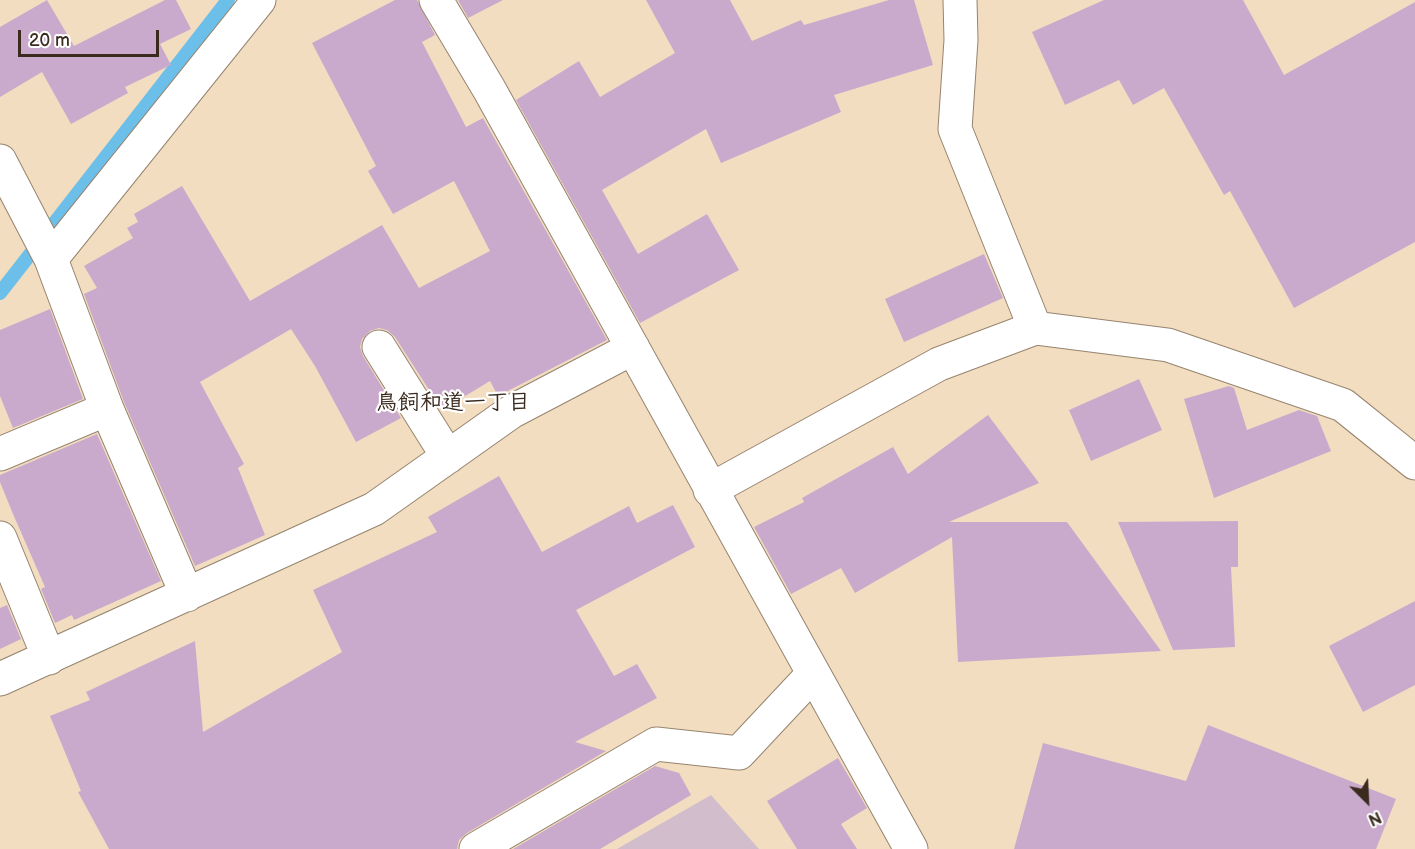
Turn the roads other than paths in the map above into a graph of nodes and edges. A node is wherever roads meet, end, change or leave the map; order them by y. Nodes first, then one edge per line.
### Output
1 (259, 0) edge
2 (436, 0) edge
3 (960, 0) edge
4 (0, 161) edge
5 (51, 260) junction
6 (1035, 328) junction
7 (379, 347) dead end
8 (633, 348) junction
9 (107, 409) junction
10 (0, 454) edge
11 (448, 456) junction
12 (1415, 463) edge
13 (710, 490) junction
14 (0, 538) edge
15 (187, 595) junction
16 (50, 658) junction
17 (813, 674) junction
18 (0, 679) edge
19 (476, 849) edge
20 (911, 849) edge

1 - 5 street
2 - 8 street
3 - 6 street
4 - 5 street
5 - 9 street
6 - 12 street
6 - 13 street
7 - 11 street
8 - 11 street
8 - 13 street
9 - 10 street
9 - 15 street
11 - 15 street
13 - 17 street
14 - 16 street
15 - 16 street
16 - 18 street
17 - 19 street
17 - 20 street

